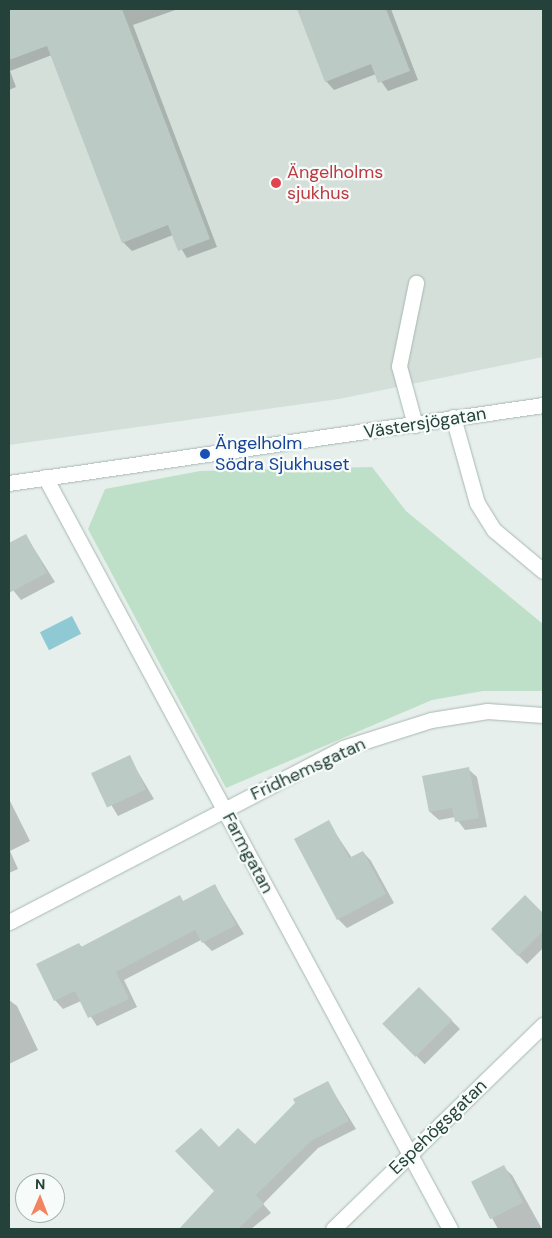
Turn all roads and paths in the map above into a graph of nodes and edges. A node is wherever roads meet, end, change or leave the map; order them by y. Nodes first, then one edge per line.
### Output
1 (416, 283) dead end
2 (543, 405) edge
3 (453, 417) junction
4 (415, 425) junction
5 (45, 477) junction
6 (9, 483) edge
7 (543, 571) edge
8 (543, 715) edge
9 (224, 808) junction
10 (9, 922) edge
11 (543, 1025) edge
12 (409, 1154) junction
13 (333, 1229) edge
14 (450, 1229) edge

1 - 4 street
2 - 3 street, Västersjögatan
3 - 4 street, Västersjögatan
3 - 7 street
4 - 5 street, Västersjögatan
5 - 6 street, Västersjögatan
5 - 9 street, Farmgatan
8 - 9 street, Fridhemsgatan
9 - 10 street, Fridhemsgatan
9 - 12 street, Farmgatan
11 - 12 street, Espehögsgatan
12 - 13 street, Espehögsgatan
12 - 14 street, Farmgatan

